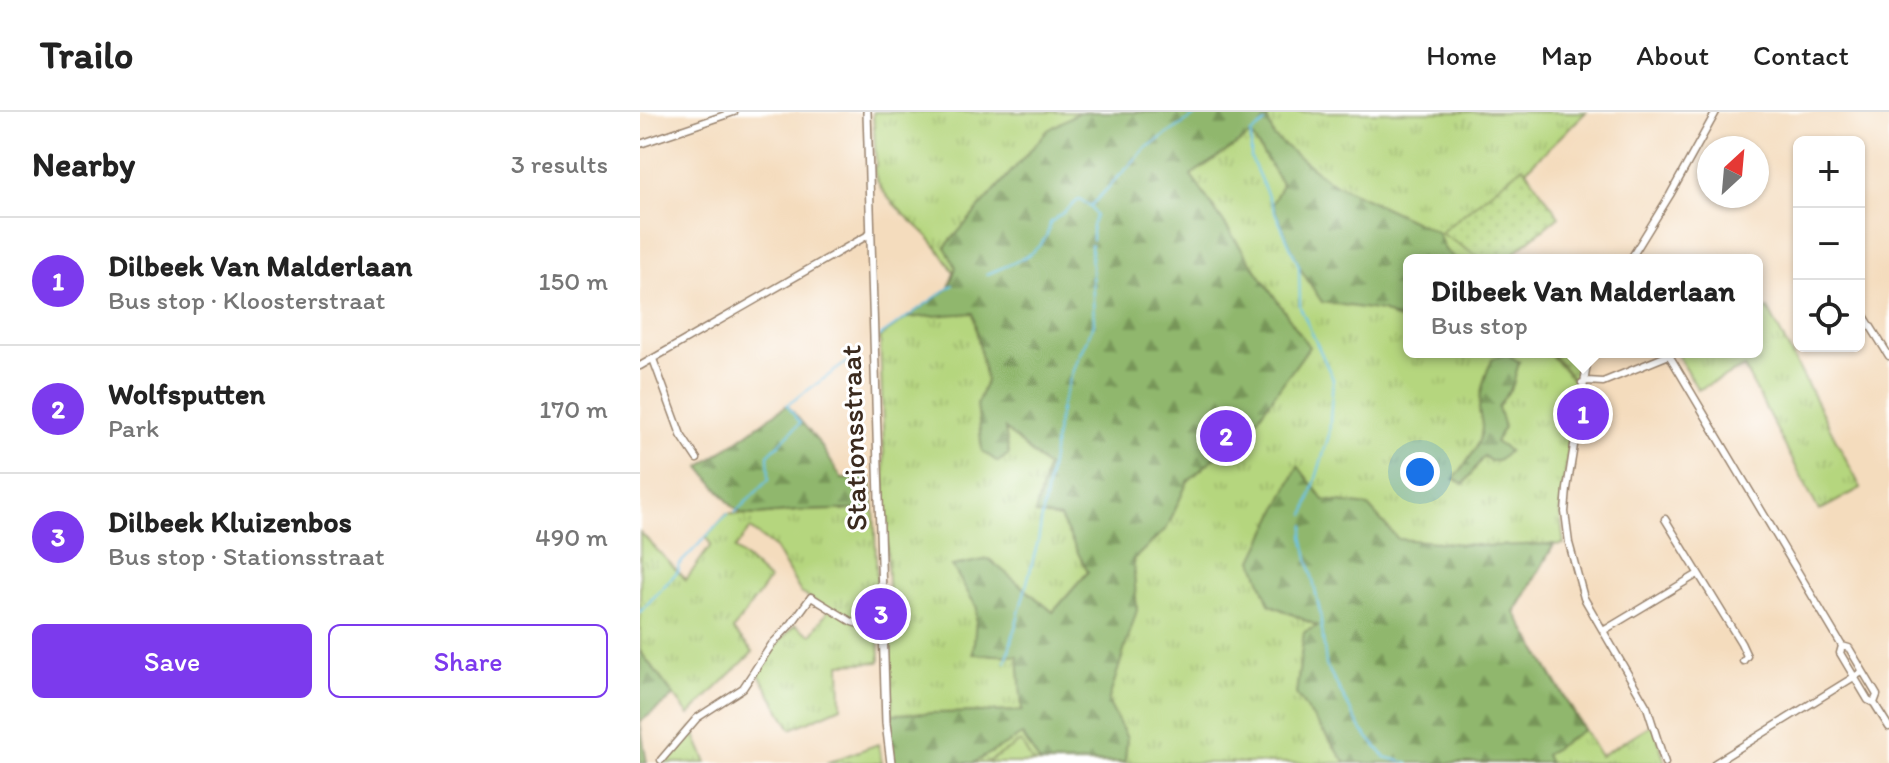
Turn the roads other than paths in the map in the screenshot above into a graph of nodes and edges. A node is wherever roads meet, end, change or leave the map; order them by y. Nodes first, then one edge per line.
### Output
1 (734, 112) edge
2 (867, 112) edge
3 (1716, 112) edge
4 (640, 144) edge
5 (870, 234) junction
6 (1634, 254) edge
7 (1865, 317) edge
8 (1889, 356) edge
9 (1588, 358) edge
10 (1662, 358) edge
11 (1671, 358) edge
12 (653, 359) junction
13 (640, 366) edge
14 (1582, 383) junction
15 (697, 459) dead end
16 (1665, 519) dead end
17 (1698, 574) junction
18 (883, 631) junction
19 (1603, 631) junction
20 (1842, 646) junction
21 (1743, 661) dead end
22 (1862, 672) junction
23 (1855, 676) junction
24 (1874, 703) junction
25 (1889, 727) edge
26 (661, 760) dead end
27 (891, 763) edge
28 (1665, 763) edge
29 (1715, 763) edge

1 - 4 street
2 - 5 street, Stationsstraat
3 - 6 street
5 - 12 street
5 - 18 street, Stationsstraat
7 - 8 street
9 - 14 street
10 - 14 street
11 - 20 street
12 - 13 street
12 - 15 street
14 - 19 street
16 - 17 street
17 - 19 street
17 - 21 street
18 - 26 street
18 - 27 street, Stationsstraat
19 - 28 street
20 - 22 street
20 - 23 street
22 - 23 street
22 - 24 street
23 - 24 street
23 - 29 street
24 - 25 street

